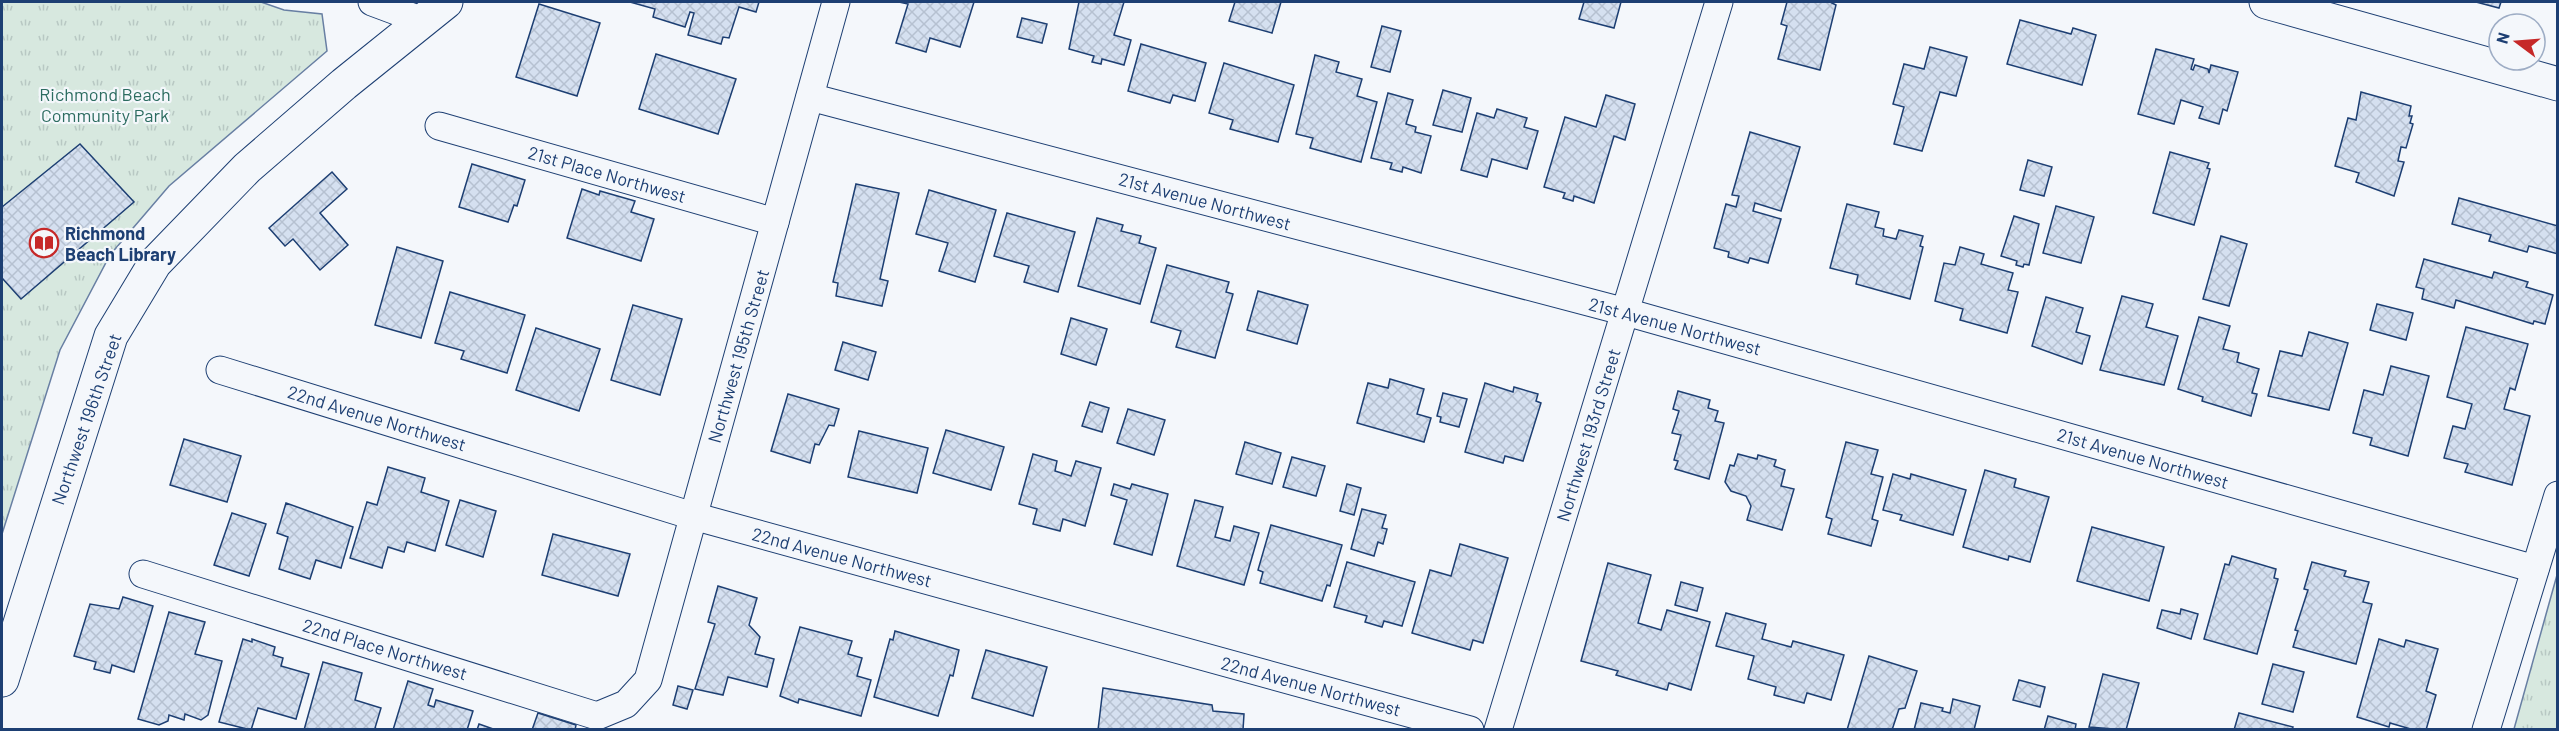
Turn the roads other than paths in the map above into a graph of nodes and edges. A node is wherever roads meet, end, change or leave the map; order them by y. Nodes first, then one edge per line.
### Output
1 (372, 2) edge
2 (836, 2) edge
3 (1719, 2) edge
4 (2266, 2) edge
5 (435, 11) edge
6 (2558, 84) edge
7 (810, 98) junction
8 (439, 126) dead end
9 (775, 222) junction
10 (1626, 312) junction
11 (220, 370) dead end
12 (2558, 495) edge
13 (693, 516) junction
14 (2535, 569) junction
15 (143, 573) dead end
16 (2, 680) edge
17 (626, 704) joint
18 (1470, 729) edge
19 (1498, 729) edge
20 (2486, 729) edge

1 - 5 street
2 - 7 street, Northwest 195th Street
3 - 10 street, Northwest 193rd Street
4 - 6 street
5 - 16 street, Northwest 196th Street
7 - 9 street, Northwest 195th Street
7 - 10 street, 21st Avenue Northwest
8 - 9 street, 21st Place Northwest
9 - 13 street, Northwest 195th Street
10 - 14 street, 21st Avenue Northwest
10 - 19 street, Northwest 193rd Street
11 - 13 street, 22nd Avenue Northwest
12 - 14 street
13 - 17 street, Northwest 195th Street
13 - 18 street, 22nd Avenue Northwest
14 - 20 street
15 - 17 street, 22nd Place Northwest

